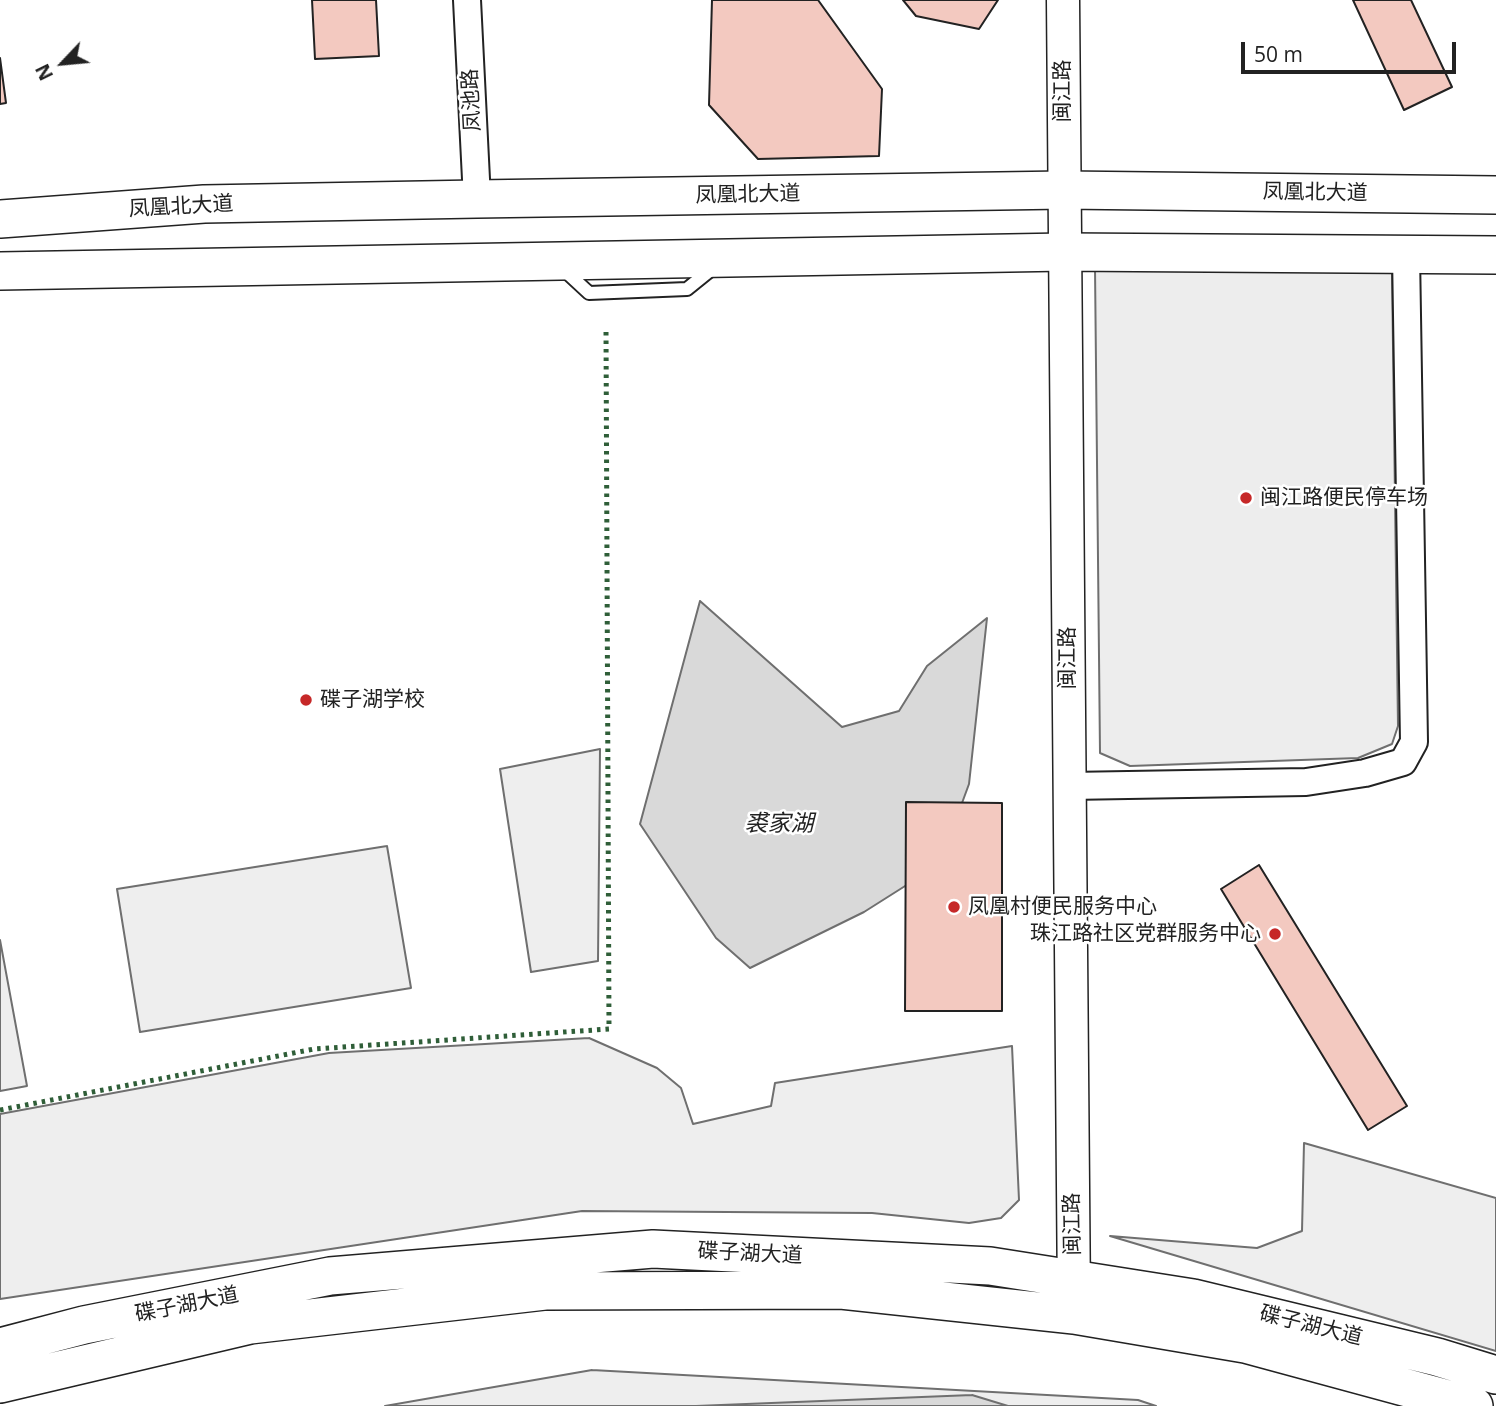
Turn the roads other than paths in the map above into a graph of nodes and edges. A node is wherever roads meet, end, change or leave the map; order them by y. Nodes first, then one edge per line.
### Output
1 (467, 0) edge
2 (1063, 0) edge
3 (1064, 190) junction
4 (1496, 195) edge
5 (477, 199) junction
6 (0, 219) edge
7 (1065, 252) junction
8 (1406, 254) junction
9 (1496, 255) edge
10 (0, 271) edge
11 (1069, 786) junction
12 (1074, 1279) junction
13 (1074, 1315) junction
14 (84, 1325) junction
15 (0, 1336) edge
16 (0, 1347) edge
17 (1496, 1375) edge
18 (0, 1384) edge
19 (1474, 1406) edge

1 - 5 street, 凤池路
2 - 3 street, 闽江路
3 - 4 main road, 凤凰北大道
3 - 5 main road, 凤凰北大道
3 - 7 street, 闽江路
5 - 6 main road, 凤凰北大道
7 - 8 main road
7 - 10 main road
7 - 11 street, 闽江路
8 - 9 main road
8 - 11 street
11 - 12 street, 闽江路
12 - 13 street, 闽江路
12 - 14 main road, 碟子湖大道
12 - 17 main road, 碟子湖大道
13 - 18 main road, 碟子湖大道
13 - 19 main road, 碟子湖大道
14 - 15 main road
14 - 16 main road, 碟子湖大道

